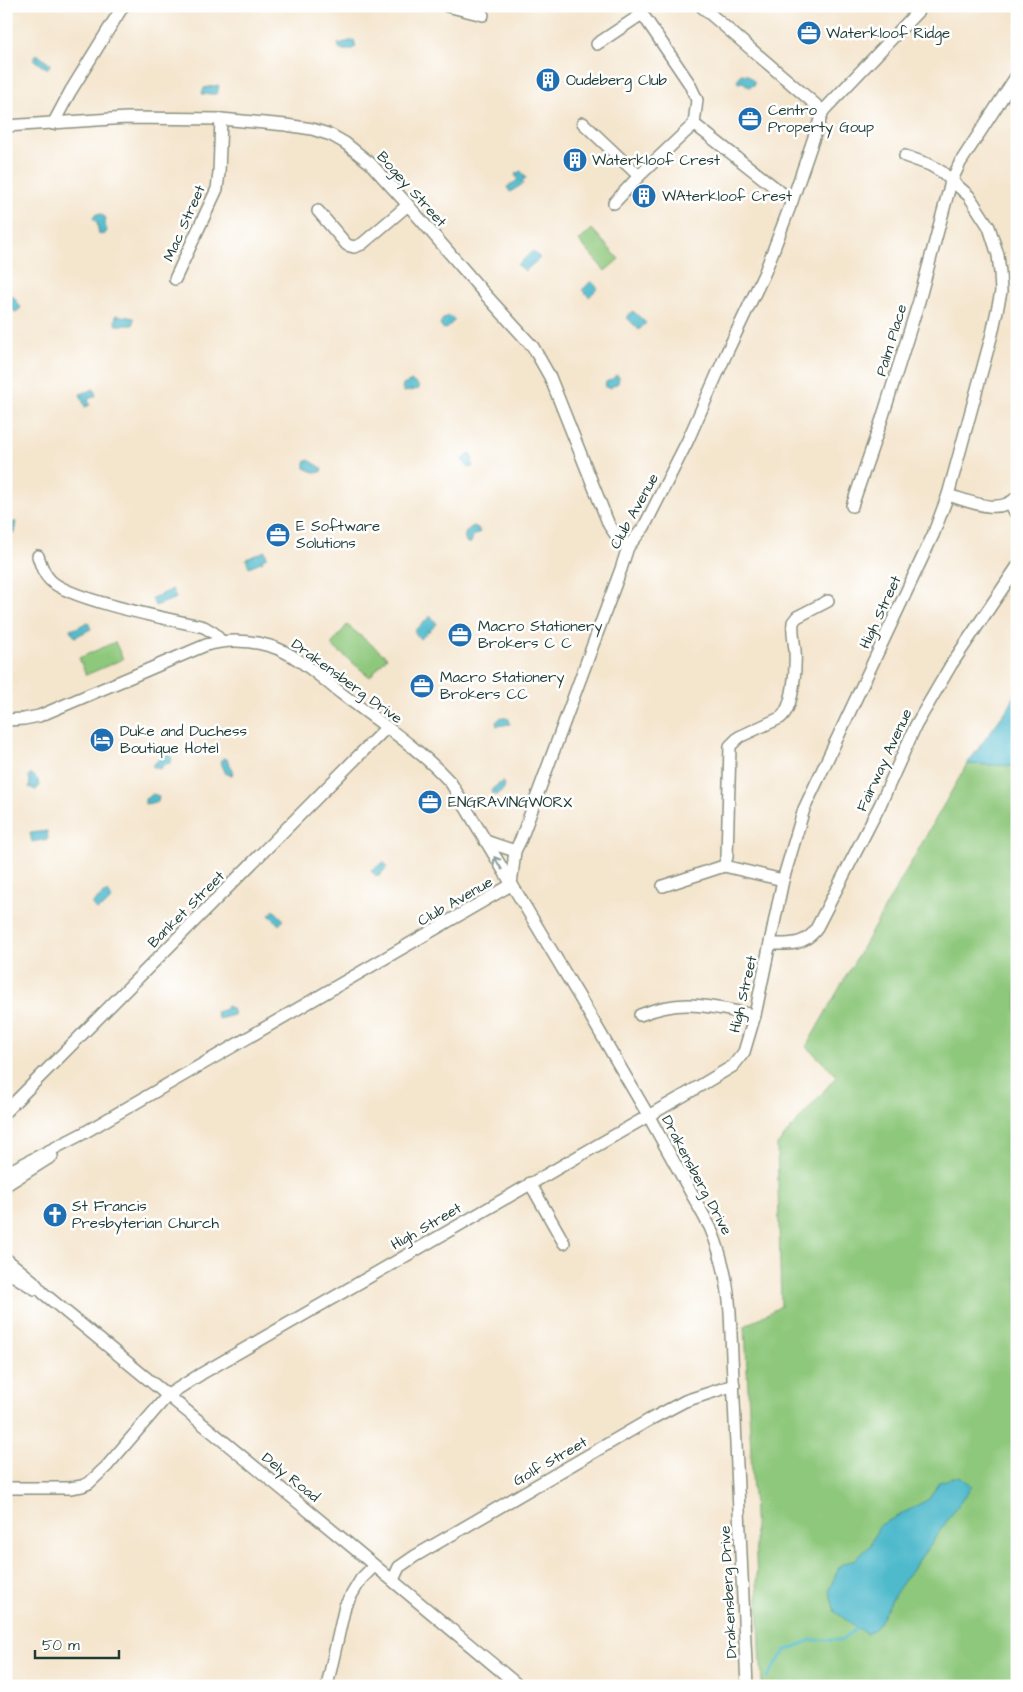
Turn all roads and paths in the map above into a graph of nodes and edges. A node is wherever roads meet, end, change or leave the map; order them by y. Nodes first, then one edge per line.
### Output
1 (123, 6) edge
2 (447, 6) edge
3 (701, 6) edge
4 (923, 6) edge
5 (640, 10) edge
6 (483, 15) dead end
7 (598, 44) dead end
8 (1017, 75) edge
9 (823, 111) junction
10 (221, 119) junction
11 (583, 123) dead end
12 (53, 124) junction
13 (694, 124) junction
14 (6, 126) edge
15 (905, 156) dead end
16 (639, 176) junction
17 (951, 182) junction
18 (792, 201) junction
19 (614, 203) dead end
20 (408, 205) junction
21 (318, 211) dead end
22 (175, 278) dead end
23 (948, 495) junction
24 (1014, 500) edge
25 (852, 506) dead end
26 (1017, 516) edge
27 (628, 547) junction
28 (38, 556) dead end
29 (1017, 567) edge
30 (828, 601) dead end
31 (221, 641) junction
32 (6, 720) edge
33 (386, 728) junction
34 (485, 841) junction
35 (515, 851) junction
36 (724, 866) junction
37 (783, 880) junction
38 (511, 885) junction
39 (663, 886) dead end
40 (770, 944) junction
41 (640, 1015) dead end
42 (755, 1015) junction
43 (6, 1111) edge
44 (648, 1115) junction
45 (82, 1134) junction
46 (6, 1173) edge
47 (530, 1183) junction
48 (6, 1185) edge
49 (564, 1243) dead end
50 (6, 1259) edge
51 (6, 1271) edge
52 (43, 1293) junction
53 (734, 1385) junction
54 (168, 1395) junction
55 (6, 1488) edge
56 (374, 1566) junction
57 (393, 1580) junction
58 (327, 1686) edge
59 (519, 1686) edge
60 (747, 1686) edge

1 - 12 street
2 - 6 street
3 - 9 street
4 - 9 street, Club Avenue
5 - 7 street
5 - 13 street
8 - 17 street, Palm Place
9 - 18 street, Club Avenue
10 - 12 street, Bogey Street
10 - 20 street, Bogey Street
10 - 22 street, Mac Street
11 - 16 street
12 - 14 street, Bogey Street
13 - 16 street
13 - 18 street
15 - 17 street, High Street
16 - 19 street
17 - 23 street, High Street
17 - 25 street, Palm Place
18 - 27 street, Club Avenue
20 - 21 street
20 - 27 street, Bogey Street
23 - 24 street
23 - 37 street, High Street
24 - 26 street
27 - 35 street, Club Avenue
28 - 31 street
29 - 40 street, Fairway Avenue
30 - 36 street
31 - 32 street, Drakensberg Drive
31 - 33 street, Drakensberg Drive
33 - 34 street, Drakensberg Drive
33 - 43 street, Banket Street
34 - 35 street
38 -> 34 street, Drakensberg Drive
35 - 38 street, Club Avenue
36 - 37 street
36 - 39 street
37 - 40 street, High Street
38 - 44 street, Drakensberg Drive
38 - 45 street, Club Avenue
40 - 42 street, High Street
41 - 42 street
42 - 44 street, High Street
44 - 47 street, High Street
44 - 53 street, Drakensberg Drive
45 - 46 street, Club Avenue
45 - 48 street, Club Avenue
47 - 49 street
47 - 54 street, High Street
50 - 52 street, Dely Road
51 - 52 street, Dely Road
52 - 54 street, Dely Road
53 - 57 street, Golf Street
53 - 60 street, Drakensberg Drive
54 - 55 street, High Street
54 - 56 street, Dely Road
56 - 57 street, Dely Road
56 - 58 street
57 - 59 street, Dely Road

